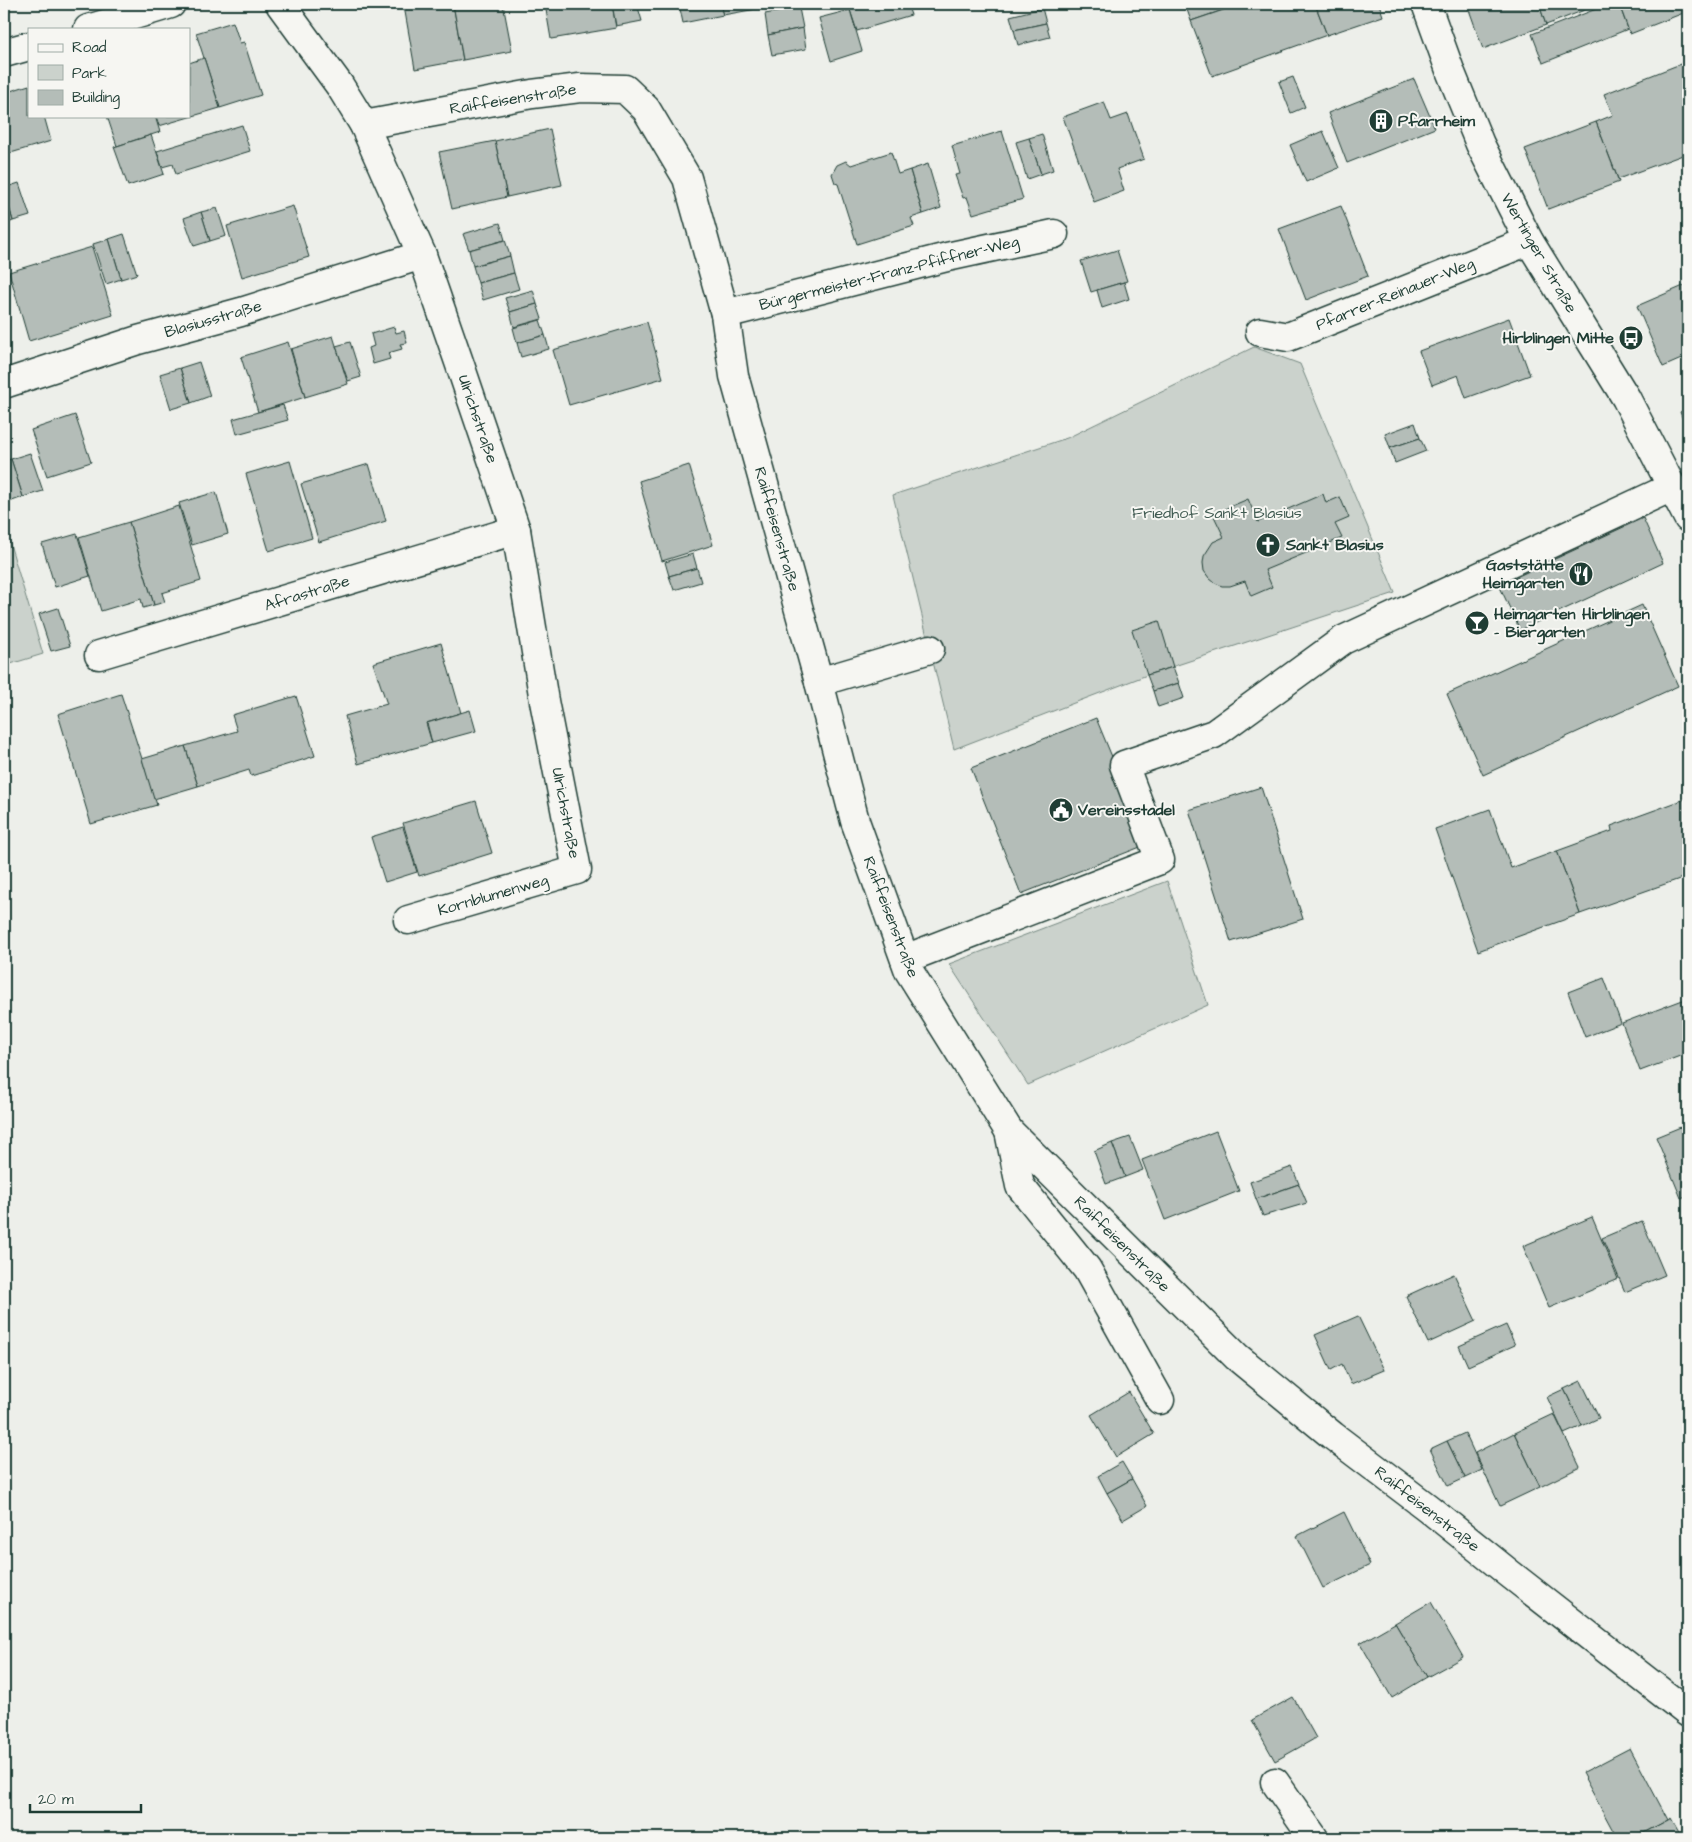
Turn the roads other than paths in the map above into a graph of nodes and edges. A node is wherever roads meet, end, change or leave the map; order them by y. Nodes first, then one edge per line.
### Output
1 (171, 4) edge
2 (280, 4) edge
3 (1426, 4) edge
4 (91, 28) edge
5 (28, 46) edge
6 (4, 53) edge
7 (364, 125) junction
8 (1054, 234) dead end
9 (1529, 241) junction
10 (422, 255) junction
11 (725, 314) junction
12 (1260, 332) dead end
13 (4, 384) edge
14 (1672, 487) junction
15 (1688, 518) edge
16 (516, 530) junction
17 (930, 649) dead end
18 (99, 655) dead end
19 (820, 682) junction
20 (577, 870) joint
21 (408, 920) dead end
22 (904, 959) junction
23 (1009, 1131) junction
24 (1160, 1400) dead end
25 (1688, 1713) edge
26 (1274, 1782) dead end
27 (1314, 1838) edge

1 - 4 street
2 - 7 street, Ulrichstraße
3 - 9 street, Wertinger Straße
5 - 6 street
7 - 10 street, Ulrichstraße
7 - 11 street, Raiffeisenstraße
8 - 11 street, Bürgermeister-Franz-Pfiffner-Weg
9 - 12 street, Pfarrer-Reinauer-Weg
9 - 14 street, Wertinger Straße
10 - 13 street, Blasiusstraße
10 - 16 street, Ulrichstraße
11 - 19 street, Raiffeisenstraße
14 - 15 street, Wertinger Straße
14 - 22 street
16 - 18 street, Afrastraße
16 - 20 street, Ulrichstraße
17 - 19 street
19 - 22 street, Raiffeisenstraße
20 - 21 street, Kornblumenweg
22 - 23 street, Raiffeisenstraße
23 - 24 street
23 - 25 street, Raiffeisenstraße
26 - 27 street

